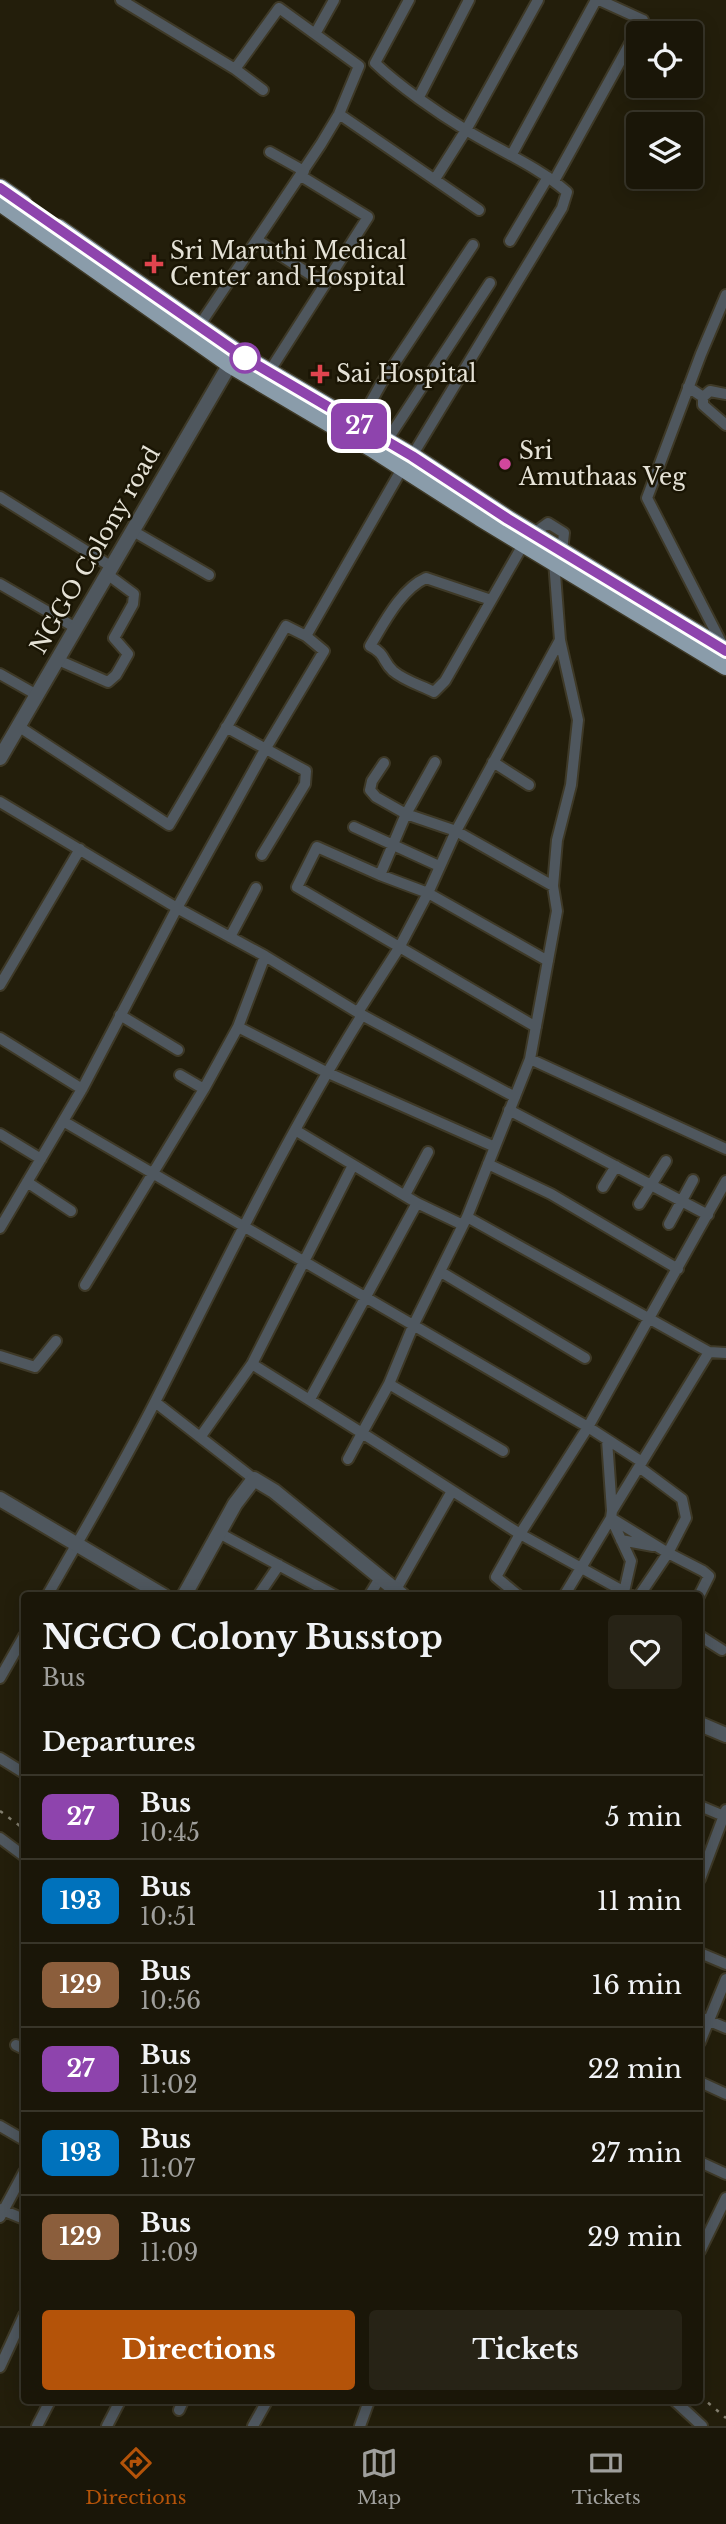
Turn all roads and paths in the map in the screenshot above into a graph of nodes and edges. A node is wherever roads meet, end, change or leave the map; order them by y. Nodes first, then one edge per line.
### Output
1 (121, 0) edge
2 (334, 0) edge
3 (409, 0) edge
4 (469, 0) edge
5 (538, 0) edge
6 (598, 0) edge
7 (316, 34) junction
8 (234, 69) junction
9 (263, 90) dead end
10 (419, 97) junction
11 (339, 114) junction
12 (466, 130) junction
13 (270, 152) dead end
14 (512, 154) junction
15 (302, 174) junction
16 (435, 179) junction
17 (551, 179) junction
18 (0, 188) edge
19 (0, 202) edge
20 (479, 210) dead end
21 (257, 240) junction
22 (510, 241) dead end
23 (473, 246) dead end
24 (490, 283) dead end
25 (325, 284) junction
26 (726, 295) edge
27 (199, 326) junction
28 (233, 358) junction
29 (269, 372) junction
30 (688, 387) junction
31 (726, 394) edge
32 (703, 397) junction
33 (358, 425) junction
34 (726, 425) edge
35 (386, 442) junction
36 (407, 462) junction
37 (0, 497) edge
38 (133, 531) junction
39 (528, 539) junction
40 (558, 556) junction
41 (110, 570) junction
42 (209, 575) dead end
43 (0, 584) edge
44 (491, 600) junction
45 (76, 628) junction
46 (306, 636) junction
47 (560, 640) junction
48 (706, 646) junction
49 (726, 650) edge
50 (58, 660) junction
51 (726, 666) edge
52 (0, 674) edge
53 (37, 695) junction
54 (18, 726) junction
55 (226, 727) junction
56 (266, 748) junction
57 (0, 758) edge
58 (435, 762) dead end
59 (493, 762) junction
60 (384, 763) dead end
61 (528, 785) dead end
62 (0, 802) edge
63 (406, 814) junction
64 (354, 827) dead end
65 (456, 831) junction
66 (391, 844) junction
67 (80, 849) junction
68 (262, 855) dead end
69 (439, 866) junction
70 (380, 875) junction
71 (553, 886) junction
72 (257, 888) dead end
73 (428, 892) junction
74 (177, 908) junction
75 (230, 937) junction
76 (399, 948) junction
77 (265, 956) junction
78 (548, 961) junction
79 (0, 985) edge
80 (360, 1014) junction
81 (120, 1015) junction
82 (238, 1027) junction
83 (536, 1027) junction
84 (0, 1038) edge
85 (178, 1050) dead end
86 (530, 1059) junction
87 (326, 1072) junction
88 (180, 1075) dead end
89 (82, 1089) junction
90 (204, 1089) junction
91 (515, 1097) junction
92 (509, 1110) junction
93 (63, 1121) junction
94 (295, 1130) junction
95 (0, 1134) edge
96 (495, 1147) junction
97 (726, 1149) edge
98 (428, 1152) dead end
99 (41, 1159) junction
100 (666, 1161) dead end
101 (488, 1164) junction
102 (353, 1165) junction
103 (616, 1167) junction
104 (153, 1173) junction
105 (693, 1180) dead end
106 (726, 1181) edge
107 (27, 1182) junction
108 (651, 1185) junction
109 (603, 1187) dead end
110 (405, 1195) junction
111 (682, 1201) junction
112 (417, 1203) junction
113 (639, 1204) dead end
114 (71, 1211) dead end
115 (708, 1215) junction
116 (465, 1221) junction
117 (669, 1224) dead end
118 (242, 1225) junction
119 (0, 1228) edge
120 (303, 1263) junction
121 (678, 1269) junction
122 (441, 1272) junction
123 (85, 1285) dead end
124 (365, 1299) junction
125 (649, 1319) junction
126 (413, 1326) junction
127 (56, 1341) dead end
128 (709, 1352) junction
129 (726, 1353) edge
130 (0, 1356) edge
131 (585, 1358) dead end
132 (252, 1364) junction
133 (389, 1384) junction
134 (310, 1399) junction
135 (155, 1402) junction
136 (588, 1427) junction
137 (362, 1433) junction
138 (201, 1436) junction
139 (607, 1440) junction
140 (503, 1451) dead end
141 (348, 1459) dead end
142 (641, 1465) junction
143 (254, 1479) junction
144 (452, 1491) junction
145 (0, 1499) edge
146 (612, 1514) junction
147 (219, 1533) junction
148 (520, 1534) junction
149 (621, 1540) junction
150 (77, 1544) junction
151 (664, 1550) junction
152 (279, 1565) junction
153 (583, 1567) junction
154 (380, 1578) junction
155 (49, 1592) edge
156 (157, 1592) edge
157 (186, 1592) edge
158 (261, 1592) edge
159 (329, 1592) edge
160 (371, 1592) edge
161 (398, 1592) edge
162 (400, 1592) edge
163 (514, 1592) edge
164 (567, 1592) edge
165 (625, 1592) edge
166 (628, 1592) edge
167 (641, 1592) edge
168 (701, 1592) edge
169 (703, 1638) edge
170 (21, 1641) edge
171 (722, 1650) dead end
172 (0, 1678) edge
173 (703, 1725) edge
174 (726, 1735) edge
175 (0, 1758) edge
176 (21, 1771) edge
177 (703, 1807) edge
178 (725, 1814) edge
179 (0, 1838) edge
180 (21, 1854) edge
181 (703, 1871) edge
182 (703, 1954) edge
183 (726, 1964) edge
184 (726, 1979) edge
185 (705, 2019) edge
186 (726, 2028) edge
187 (703, 2083) edge
188 (726, 2094) edge
189 (0, 2126) edge
190 (21, 2138) edge
191 (703, 2163) edge
192 (726, 2174) edge
193 (21, 2177) edge
194 (725, 2206) edge
195 (1, 2212) edge
196 (21, 2218) edge
197 (703, 2246) edge
198 (21, 2322) edge
199 (0, 2367) edge
200 (48, 2404) edge
201 (118, 2404) edge
202 (265, 2404) edge
203 (368, 2404) edge
204 (677, 2404) edge
205 (37, 2426) edge
206 (107, 2426) edge
207 (253, 2426) edge
208 (360, 2426) edge
209 (702, 2426) edge

1 - 8 street
2 - 7 street
3 - 10 street
4 - 10 street
5 - 12 street
6 - 14 street
6 - 17 street
7 - 8 street
7 - 11 street
8 - 9 street
10 - 12 street
11 - 15 street
11 - 16 street
12 - 14 street
12 - 16 street
13 - 15 street
14 - 17 street
15 - 21 street
15 - 25 street
16 - 20 street
17 - 22 street
17 - 36 street
18 - 27 highway
19 - 28 highway
21 - 25 street
21 - 27 street
23 - 33 street
24 - 35 street
25 - 29 street
26 - 30 street
27 - 28 highway
28 - 29 highway
28 - 36 highway
28 - 38 street, NGGO Colony road
29 - 33 highway
30 - 32 street
30 - 49 street
31 - 32 street
32 - 34 street
33 - 35 highway
35 - 36 highway
36 - 39 highway
36 - 46 street
37 - 41 street
38 - 41 street, NGGO Colony road
38 - 42 street
39 - 40 highway
39 - 40 street
39 - 44 street
40 - 47 street
40 - 48 highway
41 - 45 street, NGGO Colony road
41 - 50 street
43 - 45 street
44 - 44 street
45 - 50 street, NGGO Colony road
46 - 55 street
46 - 56 street
47 - 59 street
47 - 71 street
48 - 49 highway
48 - 51 highway
50 - 53 street, NGGO Colony road
52 - 53 street
53 - 54 street, NGGO Colony road
54 - 55 street
54 - 57 street, NGGO Colony road
55 - 56 street
56 - 68 street
56 - 74 street
58 - 63 street
59 - 61 street
59 - 65 street
60 - 63 street
62 - 67 street
63 - 65 street
63 - 66 street
64 - 66 street
65 - 69 street
65 - 71 street
66 - 69 street
66 - 70 street
67 - 74 street
67 - 79 street
69 - 73 street
70 - 73 street
70 - 76 street
71 - 78 street
72 - 75 street
73 - 76 street
73 - 78 street
74 - 75 street
74 - 81 street
75 - 77 street
76 - 80 street
76 - 83 street
77 - 80 street
77 - 82 street
78 - 83 street
80 - 87 street
80 - 91 street
81 - 85 street
81 - 89 street
82 - 87 street
82 - 90 street
83 - 86 street
84 - 89 street
86 - 91 street
86 - 97 street
87 - 94 street
87 - 96 street
88 - 90 street
89 - 93 street
90 - 104 street
91 - 92 street
92 - 96 street
92 - 103 street
93 - 99 street
93 - 104 street
94 - 102 street
94 - 118 street
95 - 99 street
96 - 101 street
98 - 110 street
99 - 107 street
100 - 108 street
101 - 116 street
101 - 121 street
102 - 110 street
102 - 120 street
103 - 108 street
103 - 109 street
104 - 118 street
104 - 123 street
105 - 111 street
106 - 115 street
107 - 114 street
107 - 119 street
108 - 111 street
108 - 113 street
110 - 112 street
111 - 115 street
111 - 117 street
112 - 116 street
112 - 124 street
115 - 121 street
116 - 122 street
116 - 125 street
118 - 120 street
118 - 135 street
120 - 124 street
120 - 132 street
121 - 125 street
122 - 126 street
122 - 131 street
124 - 126 street
124 - 134 street
125 - 128 street
125 - 136 street
126 - 133 street
126 - 136 street
127 - 130 street
128 - 129 street
128 - 142 street
132 - 134 street
132 - 138 street
133 - 137 street
133 - 140 street
134 - 137 street
135 - 138 street
135 - 150 street
136 - 139 street
136 - 148 street
137 - 141 street
137 - 144 street
138 - 143 street
139 - 142 street
139 - 146 street
142 - 146 street
142 - 151 street
143 - 147 street
143 - 154 street
144 - 148 street
144 - 162 street
145 - 150 street
146 - 149 street
146 - 151 street
146 - 153 street
147 - 152 street
147 - 157 street
148 - 153 street
148 - 163 street
149 - 151 street
149 - 166 street
150 - 155 street
150 - 156 street
151 - 167 street
151 - 168 street
152 - 158 street
152 - 159 street
153 - 164 street
153 - 165 street
154 - 160 street
154 - 161 street
169 - 171 street
170 - 172 street
173 - 174 street
175 - 176 street
177 - 178 street
178 - 181 street
179 - 180 street
182 - 183 street
184 - 185 street
185 - 186 street
187 - 188 street
189 - 190 street
191 - 192 street
193 - 195 street
194 - 197 street
195 - 196 street
198 - 199 street
200 - 205 street
201 - 206 street
202 - 207 street
203 - 208 street
204 - 209 street

